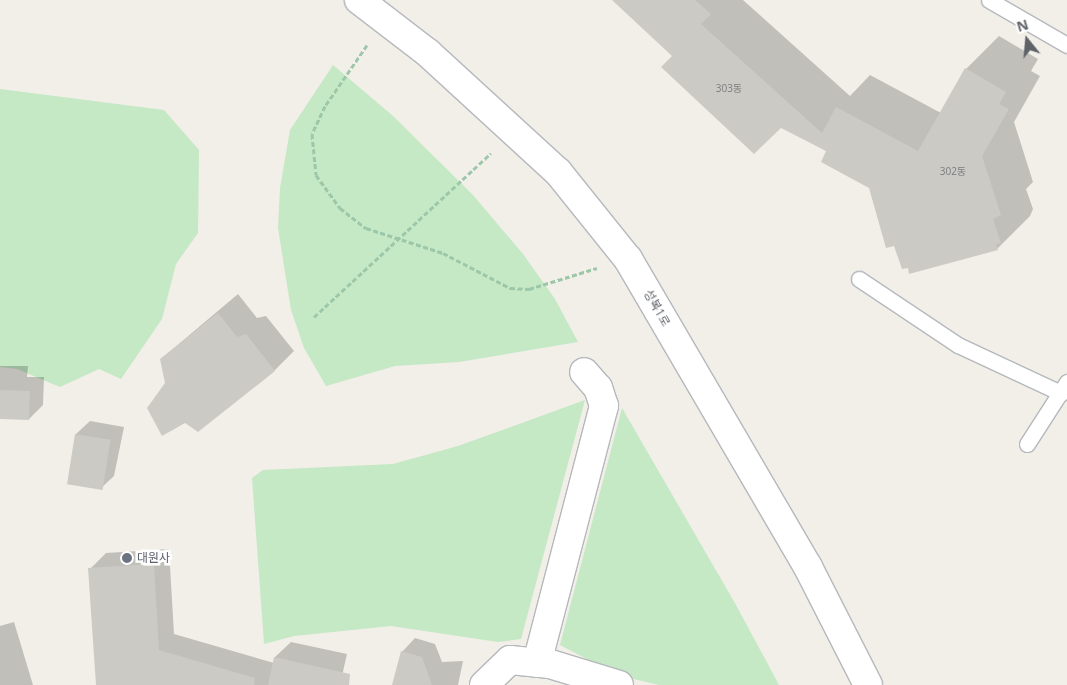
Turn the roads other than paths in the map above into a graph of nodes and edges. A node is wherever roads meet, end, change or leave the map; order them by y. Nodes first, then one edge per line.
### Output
1 (359, 0) edge
2 (989, 0) edge
3 (1067, 45) edge
4 (859, 279) dead end
5 (584, 372) dead end
6 (1064, 388) edge
7 (1027, 444) dead end
8 (537, 663) junction
9 (484, 685) edge
10 (619, 685) edge
11 (868, 685) edge

1 - 11 street, 성복1로
2 - 3 lane
4 - 6 lane
5 - 8 street
6 - 7 lane
8 - 9 street
8 - 10 street

